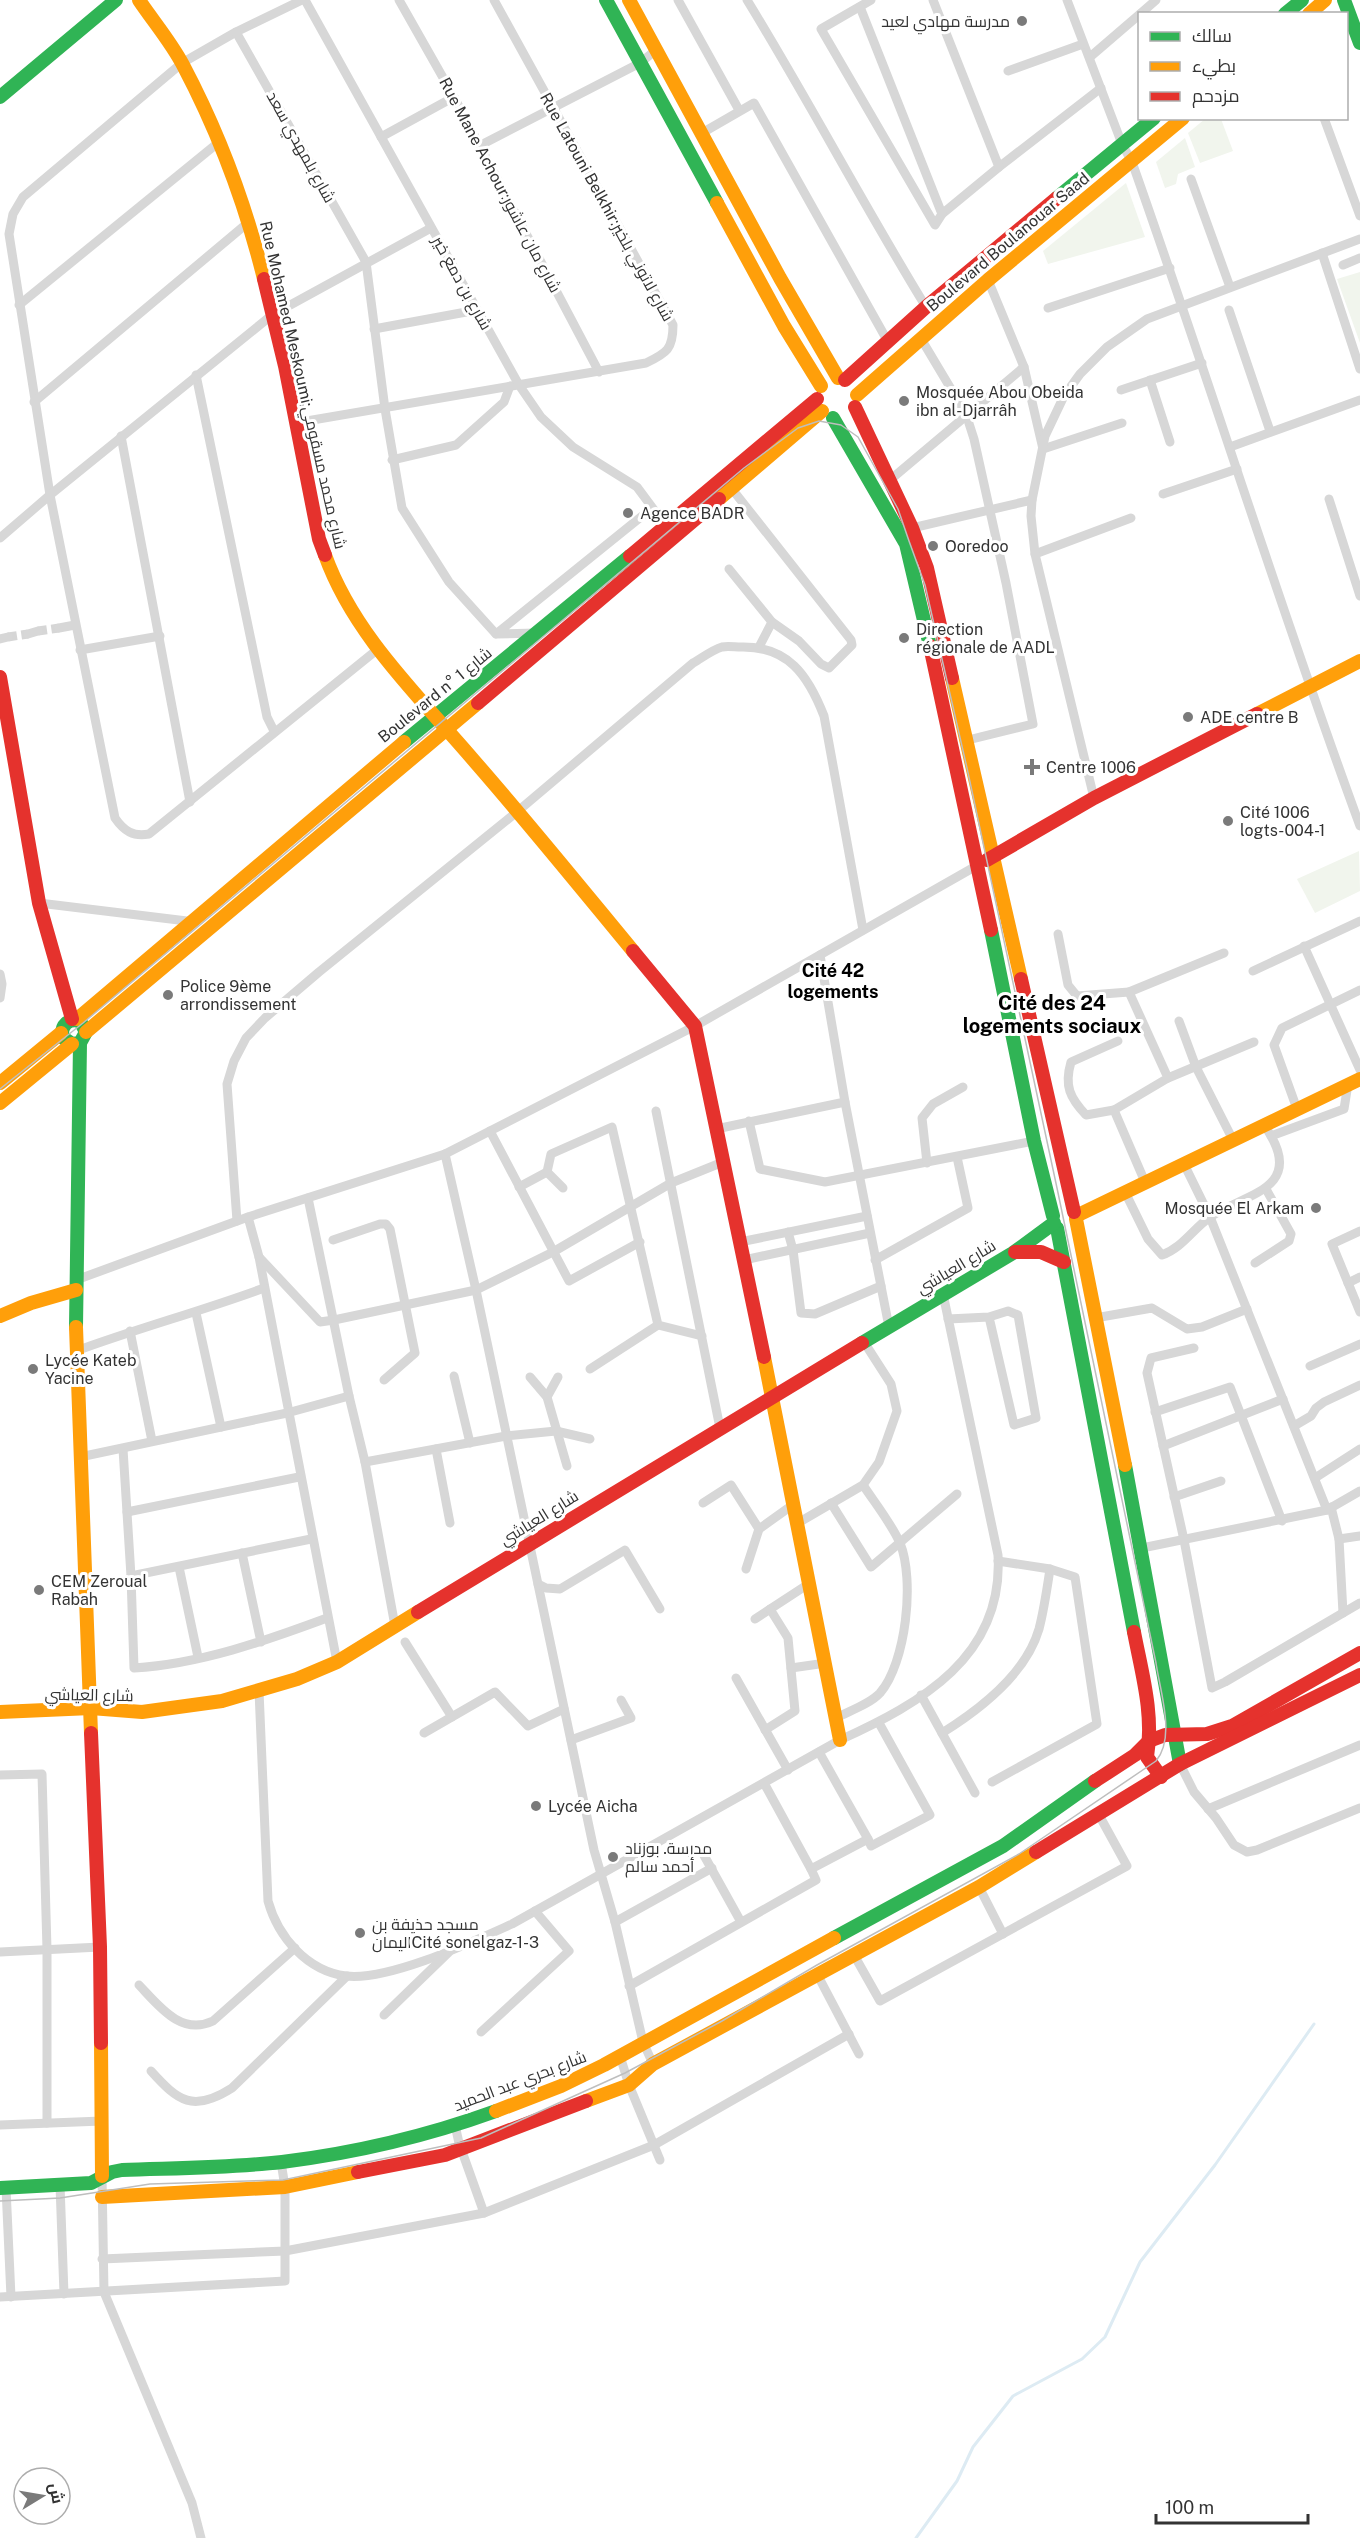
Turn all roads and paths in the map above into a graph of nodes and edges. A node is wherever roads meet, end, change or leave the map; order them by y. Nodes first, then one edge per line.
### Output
1 (116, 0) edge
2 (138, 0) edge
3 (304, 0) edge
4 (399, 0) edge
5 (494, 0) edge
6 (606, 0) edge
7 (629, 0) edge
8 (678, 0) edge
9 (747, 0) edge
10 (871, 0) edge
11 (933, 0) edge
12 (1067, 0) edge
13 (1156, 0) edge
14 (1302, 0) edge
15 (1325, 0) edge
16 (1344, 0) edge
17 (860, 7) junction
18 (1142, 12) edge
19 (1287, 12) edge
20 (1311, 12) edge
21 (1138, 16) edge
22 (236, 32) junction
23 (1360, 43) edge
24 (1083, 44) junction
25 (656, 50) junction
26 (1090, 57) junction
27 (182, 63) junction
28 (640, 63) junction
29 (1008, 71) dead end
30 (1101, 88) junction
31 (0, 97) edge
32 (454, 97) junction
33 (553, 107) junction
34 (739, 110) junction
35 (1152, 120) edge
36 (1182, 120) edge
37 (1325, 120) edge
38 (702, 133) junction
39 (381, 137) junction
40 (219, 142) junction
41 (1122, 144) junction
42 (479, 146) junction
43 (1132, 162) junction
44 (999, 166) junction
45 (1191, 179) dead end
46 (942, 214) junction
47 (1360, 216) edge
48 (250, 221) junction
49 (431, 228) junction
50 (1360, 240) edge
51 (1323, 253) junction
52 (1360, 258) edge
53 (366, 262) junction
54 (1343, 265) dead end
55 (1170, 268) junction
56 (988, 280) junction
57 (1230, 287) junction
58 (1183, 304) junction
59 (19, 305) junction
60 (926, 307) junction
61 (1048, 308) dead end
62 (477, 310) junction
63 (1229, 310) dead end
64 (272, 315) junction
65 (374, 329) junction
66 (920, 337) junction
67 (887, 340) junction
68 (1202, 363) junction
69 (1024, 367) junction
70 (1360, 369) edge
71 (599, 372) junction
72 (196, 375) junction
73 (842, 379) junction
74 (1150, 380) junction
75 (515, 386) junction
76 (1121, 390) dead end
77 (1360, 400) edge
78 (856, 401) junction
79 (34, 402) junction
80 (823, 403) junction
81 (385, 408) junction
82 (966, 414) junction
83 (295, 423) junction
84 (1122, 423) dead end
85 (1270, 431) junction
86 (121, 436) junction
87 (1170, 442) dead end
88 (1230, 447) junction
89 (1043, 449) junction
90 (392, 460) junction
91 (1237, 469) junction
92 (890, 480) junction
93 (732, 489) junction
94 (1163, 494) dead end
95 (50, 495) junction
96 (1329, 499) dead end
97 (1032, 500) junction
98 (652, 508) junction
99 (990, 510) junction
100 (1131, 518) dead end
101 (666, 526) junction
102 (912, 528) junction
103 (0, 538) edge
104 (1035, 554) junction
105 (729, 569) dead end
106 (1360, 596) edge
107 (772, 622) junction
108 (75, 625) junction
109 (59, 628) tunnel mouth
110 (38, 631) tunnel mouth
111 (537, 633) junction
112 (28, 634) tunnel mouth
113 (496, 634) junction
114 (160, 636) junction
115 (759, 647) junction
116 (378, 649) junction
117 (80, 650) junction
118 (1360, 661) edge
119 (0, 678) edge
120 (1310, 688) junction
121 (436, 715) junction
122 (447, 728) junction
123 (274, 731) junction
124 (5, 733) edge
125 (968, 740) junction
126 (1094, 798) junction
127 (190, 802) junction
128 (518, 811) junction
129 (1360, 826) edge
130 (994, 856) junction
131 (978, 865) junction
132 (39, 903) junction
133 (187, 921) junction
134 (1360, 921) edge
135 (864, 930) junction
136 (1058, 934) dead end
137 (1304, 946) junction
138 (1224, 953) dead end
139 (820, 955) junction
140 (1253, 971) dead end
141 (0, 974) edge
142 (1360, 990) edge
143 (1128, 992) junction
144 (0, 998) edge
145 (1330, 1005) junction
146 (74, 1019) junction
147 (1179, 1021) dead end
148 (695, 1026) junction
149 (61, 1033) junction
150 (79, 1039) junction
151 (1118, 1041) dead end
152 (1254, 1042) dead end
153 (1196, 1067) junction
154 (1360, 1070) edge
155 (1168, 1078) junction
156 (1354, 1082) edge
157 (0, 1083) edge
158 (963, 1087) dead end
159 (845, 1102) junction
160 (0, 1103) edge
161 (1297, 1109) junction
162 (1114, 1110) junction
163 (656, 1111) dead end
164 (749, 1121) junction
165 (716, 1129) junction
166 (490, 1131) junction
167 (1268, 1131) junction
168 (1233, 1140) junction
169 (1034, 1142) junction
170 (445, 1154) junction
171 (957, 1157) junction
172 (723, 1162) junction
173 (927, 1163) junction
174 (1184, 1164) junction
175 (547, 1172) junction
176 (859, 1177) junction
177 (1145, 1182) junction
178 (671, 1183) junction
179 (519, 1187) junction
180 (563, 1188) dead end
181 (1266, 1189) junction
182 (1125, 1192) junction
183 (308, 1198) junction
184 (632, 1206) junction
185 (867, 1216) junction
186 (1075, 1216) junction
187 (248, 1217) junction
188 (1210, 1217) junction
189 (237, 1221) junction
190 (1055, 1222) junction
191 (1360, 1231) edge
192 (788, 1232) junction
193 (870, 1233) junction
194 (333, 1240) dead end
195 (640, 1242) junction
196 (740, 1242) junction
197 (793, 1250) junction
198 (553, 1252) junction
199 (1013, 1253) junction
200 (259, 1257) junction
201 (744, 1260) junction
202 (876, 1260) junction
203 (1064, 1262) junction
204 (1255, 1263) dead end
205 (1360, 1277) edge
206 (1348, 1283) junction
207 (76, 1285) junction
208 (880, 1286) junction
209 (264, 1288) junction
210 (476, 1290) junction
211 (943, 1294) junction
212 (407, 1304) junction
213 (1247, 1309) junction
214 (1360, 1312) edge
215 (196, 1313) junction
216 (0, 1316) edge
217 (989, 1317) junction
218 (1095, 1318) junction
219 (948, 1319) junction
220 (334, 1320) junction
221 (658, 1325) junction
222 (889, 1327) junction
223 (130, 1331) junction
224 (702, 1336) junction
225 (864, 1342) junction
226 (1360, 1344) edge
227 (1194, 1348) dead end
228 (76, 1351) junction
229 (1310, 1366) dead end
230 (590, 1370) dead end
231 (454, 1376) dead end
232 (530, 1377) dead end
233 (558, 1377) dead end
234 (384, 1380) dead end
235 (1360, 1385) edge
236 (349, 1396) junction
237 (548, 1397) junction
238 (773, 1398) junction
239 (1283, 1399) junction
240 (1155, 1412) junction
241 (287, 1413) junction
242 (1242, 1416) junction
243 (1294, 1426) junction
244 (220, 1427) junction
245 (720, 1428) junction
246 (556, 1431) junction
247 (506, 1436) junction
248 (590, 1439) dead end
249 (152, 1441) junction
250 (470, 1443) junction
251 (1163, 1446) junction
252 (123, 1449) junction
253 (436, 1449) junction
254 (1360, 1449) edge
255 (80, 1457) junction
256 (365, 1462) junction
257 (567, 1466) dead end
258 (299, 1477) junction
259 (1315, 1478) junction
260 (1221, 1481) dead end
261 (863, 1485) junction
262 (1360, 1491) edge
263 (957, 1494) dead end
264 (1174, 1497) junction
265 (703, 1503) dead end
266 (831, 1503) junction
267 (794, 1504) junction
268 (1329, 1508) junction
269 (127, 1512) junction
270 (1282, 1521) junction
271 (450, 1523) dead end
272 (798, 1523) junction
273 (759, 1529) junction
274 (1360, 1536) edge
275 (311, 1539) junction
276 (1339, 1539) junction
277 (1184, 1540) junction
278 (529, 1544) junction
279 (900, 1544) junction
280 (1142, 1548) junction
281 (242, 1553) junction
282 (999, 1561) junction
283 (179, 1567) junction
284 (746, 1569) dead end
285 (1050, 1569) junction
286 (132, 1576) junction
287 (810, 1583) junction
288 (538, 1584) junction
289 (1360, 1603) edge
290 (660, 1609) dead end
291 (770, 1609) junction
292 (1343, 1613) junction
293 (327, 1618) junction
294 (755, 1619) dead end
295 (395, 1626) junction
296 (261, 1642) junction
297 (405, 1642) dead end
298 (1360, 1653) edge
299 (198, 1657) junction
300 (337, 1662) junction
301 (826, 1664) junction
302 (791, 1668) junction
303 (1360, 1675) edge
304 (736, 1678) dead end
305 (259, 1691) junction
306 (921, 1695) junction
307 (621, 1700) dead end
308 (91, 1708) junction
309 (564, 1708) junction
310 (0, 1712) edge
311 (452, 1717) junction
312 (836, 1718) junction
313 (879, 1723) junction
314 (765, 1730) junction
315 (424, 1733) dead end
316 (942, 1734) junction
317 (1175, 1734) junction
318 (571, 1740) junction
319 (840, 1740) junction
320 (1149, 1741) junction
321 (1360, 1745) edge
322 (819, 1752) junction
323 (1180, 1764) junction
324 (788, 1770) junction
325 (0, 1775) edge
326 (1161, 1777) junction
327 (992, 1782) dead end
328 (764, 1783) junction
329 (975, 1793) dead end
330 (1360, 1808) edge
331 (1208, 1809) junction
332 (1099, 1815) junction
333 (868, 1839) junction
334 (701, 1851) dead end
335 (712, 1868) junction
336 (811, 1869) junction
337 (603, 1874) junction
338 (979, 1887) junction
339 (535, 1911) junction
340 (615, 1922) junction
341 (741, 1922) junction
342 (1003, 1934) junction
343 (100, 1947) junction
344 (47, 1948) junction
345 (295, 1948) junction
346 (453, 1948) junction
347 (0, 1952) edge
348 (854, 1955) junction
349 (817, 1974) junction
350 (347, 1976) junction
351 (139, 1985) dead end
352 (629, 1986) junction
353 (384, 2015) dead end
354 (481, 2032) dead end
355 (849, 2034) junction
356 (643, 2042) junction
357 (859, 2054) dead end
358 (620, 2056) junction
359 (653, 2064) junction
360 (151, 2071) dead end
361 (629, 2085) junction
362 (102, 2121) junction
363 (47, 2124) junction
364 (0, 2125) edge
365 (455, 2125) junction
366 (654, 2145) junction
367 (462, 2149) junction
368 (660, 2160) dead end
369 (281, 2162) junction
370 (102, 2176) junction
371 (60, 2185) junction
372 (285, 2187) junction
373 (3, 2188) edge
374 (102, 2197) junction
375 (484, 2213) junction
376 (285, 2251) junction
377 (102, 2259) junction
378 (104, 2292) junction
379 (64, 2294) junction
380 (0, 2297) edge
381 (11, 2297) junction
382 (201, 2538) edge

1 - 31 street
2 - 27 street, Rue Mohamed Meskoumi;شارع محمد مسقومي
3 - 22 street
3 - 39 street, شارع بن دمغ خير
4 - 32 street, Rue Mane Achour;شارع مان عاشور
5 - 33 street, Rue Latouni Belkhir;شارع لاتوني بلخير
6 - 28 street
7 - 25 street
8 - 34 street
9 - 60 street
10 - 17 street
11 - 44 street
12 - 24 street
13 - 18 street
14 - 19 street
15 - 20 street
16 - 23 street
17 - 46 street
17 - 46 street
21 - 26 street
22 - 27 street
22 - 53 street, شارع بلمهدي سعد
24 - 26 street
24 - 29 street
25 - 28 street
25 - 38 street
26 - 30 street
27 - 40 street, Rue Mohamed Meskoumi;شارع محمد مسقومي
27 - 59 street
28 - 33 street
28 - 80 street
30 - 41 street
30 - 44 street
32 - 39 street
32 - 42 street, Rue Mane Achour;شارع مان عاشور
33 - 42 street
33 - 71 street, Rue Latouni Belkhir;شارع لاتوني بلخير
34 - 38 street
34 - 67 street
35 - 41 street, Boulevard Boulanouar Saad
36 - 43 street, Boulevard Boulanouar Saad
37 - 47 street
38 - 73 street
39 - 49 street, شارع بن دمغ خير
40 - 48 street, Rue Mohamed Meskoumi;شارع محمد مسقومي
40 - 59 street
41 - 43 street
41 - 60 street, Boulevard Boulanouar Saad
42 - 71 street, Rue Mane Achour;شارع مان عاشور
43 - 55 street
43 - 56 street, Boulevard Boulanouar Saad
44 - 46 street
45 - 57 street
48 - 64 street, Rue Mohamed Meskoumi;شارع محمد مسقومي
48 - 79 street
49 - 53 street
49 - 62 street, شارع بن دمغ خير
50 - 51 street
51 - 57 street
51 - 70 street
52 - 54 street
53 - 64 street
53 - 65 street
55 - 58 street
55 - 61 street
56 - 66 street, Boulevard Boulanouar Saad
56 - 69 street
57 - 58 street
58 - 68 street
58 - 89 street
59 - 79 street
60 - 67 street, Boulevard Boulanouar Saad
62 - 65 street
62 - 75 street, شارع بن دمغ خير
63 - 85 street
64 - 72 street
64 - 83 street, Rue Mohamed Meskoumi;شارع محمد مسقومي
65 - 81 street
66 - 78 street, Boulevard Boulanouar Saad
66 - 82 street
67 - 73 street, Boulevard Boulanouar Saad
68 - 74 street
68 - 88 street
69 - 82 street
69 - 89 street
71 - 75 street, Rue Latouni Belkhir;شارع لاتوني بلخير
72 - 86 street
72 - 123 street
73 - 78 street
73 - 80 street, Boulevard Boulanouar Saad
74 - 76 street
74 - 87 street
75 - 81 street, Rue Latouni Belkhir;شارع لاتوني بلخير
75 - 90 street
75 - 98 street, شارع بن دمغ خير
77 - 85 street
78 - 80 street, Boulevard Boulanouar Saad
78 - 92 street
79 - 95 street
80 - 93 street, Boulevard n° شارع 1
80 - 101 street, Boulevard n° شارع 1
80 - 131 street
81 - 83 street, Rue Latouni Belkhir;شارع لاتوني بلخير
81 - 90 street
82 - 92 street
82 - 99 street
83 - 116 street, Rue Mohamed Meskoumi;شارع محمد مسقومي
84 - 89 street
85 - 88 street
86 - 95 street
86 - 114 street
88 - 91 street
89 - 97 street
90 - 113 street
91 - 94 street
91 - 120 street
92 - 102 street
93 - 107 street
93 - 122 street, Boulevard n° شارع 1
95 - 103 street
95 - 108 street
96 - 106 street
97 - 99 street
97 - 104 street
98 - 101 street, شارع بن دمغ خير
98 - 113 street
99 - 102 street
99 - 125 street
100 - 104 street
101 - 111 street, Boulevard n° شارع 1
102 - 125 street
104 - 126 street
105 - 107 street
107 - 115 street
108 - 109 street
108 - 117 street
110 - 112 street
111 - 113 street
111 - 121 street, Boulevard n° شارع 1
114 - 117 street
114 - 127 street
115 - 128 street
115 - 135 street
116 - 121 street, Rue Mohamed Meskoumi;شارع محمد مسقومي
116 - 123 street
117 - 127 street
118 - 120 street
119 - 124 street
120 - 126 street
120 - 129 street
121 - 122 street, Rue Mohamed Meskoumi;شارع محمد مسقومي
121 - 133 street, Boulevard n° شارع 1
122 - 128 street, Rue Mohamed Meskoumi;شارع محمد مسقومي
122 - 150 street, Boulevard n° شارع 1
123 - 127 street
124 - 132 street
125 - 130 street
126 - 130 street
128 - 148 street, Rue Mohamed Meskoumi;شارع محمد مسقومي
128 - 189 street
130 - 131 street
130 - 186 street
131 - 135 street
131 - 169 street
132 - 133 street
132 - 146 street
133 - 146 street, Boulevard n° شارع 1
134 - 137 street
135 - 139 street
136 - 143 street
137 - 140 street
137 - 145 street
138 - 143 street
139 - 148 street
139 - 159 street
141 - 144 street
142 - 145 street
143 - 155 street
145 - 154 street
145 - 161 street
146 - 149 street
146 - 150 street
147 - 153 street
148 - 165 street
148 - 166 street
149 - 150 street
149 - 157 street
150 - 160 street, Boulevard n° شارع 1
150 - 207 street
151 - 162 street
152 - 153 street
153 - 155 street
153 - 168 street
155 - 162 street
156 - 161 street
156 - 167 street
158 - 173 street
159 - 164 street
159 - 176 street
161 - 167 street
162 - 177 street
163 - 178 street
164 - 165 street
164 - 176 street
165 - 172 street
166 - 170 street
166 - 179 street
167 - 168 street
167 - 181 street
168 - 174 street
169 - 171 street
169 - 190 street
170 - 183 street
170 - 210 street
171 - 173 street
171 - 202 street
172 - 178 street
172 - 196 street
173 - 176 street
174 - 177 street
174 - 188 street
175 - 179 street
175 - 180 street
175 - 184 street
176 - 185 street
177 - 182 street
178 - 184 street
178 - 224 street
179 - 198 street
181 - 188 street
181 - 204 street
182 - 186 street
182 - 188 street
183 - 187 street
183 - 220 street
184 - 195 street
184 - 198 street
185 - 192 street
185 - 193 street
186 - 190 street
186 - 190 street
186 - 218 street
187 - 189 street
187 - 200 street
188 - 213 street
189 - 207 street
190 - 199 street, شارع العياشي
190 - 203 street
191 - 206 street
192 - 196 street
192 - 197 street
193 - 197 street
193 - 202 street
194 - 212 street
195 - 198 street
195 - 221 street
196 - 201 street
197 - 201 street
197 - 208 street
198 - 210 street
199 - 203 street
199 - 211 street, شارع العياشي
200 - 209 street
200 - 220 street
201 - 238 street
202 - 208 street
203 - 320 street
205 - 206 street
206 - 214 street
207 - 216 street
207 - 228 street
208 - 222 street
209 - 215 street
209 - 241 street
210 - 212 street
210 - 247 street
211 - 219 street
211 - 222 street, شارع العياشي
212 - 220 street
212 - 234 street
213 - 218 street
213 - 239 street
215 - 223 street
215 - 244 street
217 - 217 street
217 - 219 street
218 - 280 street
219 - 282 street
220 - 236 street
221 - 224 street
221 - 230 street
222 - 225 street, شارع العياشي
223 - 228 street
223 - 249 street
224 - 245 street
225 - 238 street, شارع العياشي
225 - 261 street
226 - 229 street
227 - 240 street
228 - 255 street
231 - 250 street
232 - 237 street
233 - 237 street
235 - 243 street
236 - 241 street
236 - 256 street
237 - 246 street
238 - 245 street, شارع العياشي
238 - 267 street
239 - 242 street
239 - 243 street
240 - 242 street
240 - 251 street
241 - 244 street
241 - 258 street
242 - 251 street
242 - 270 street
243 - 259 street
244 - 249 street
245 - 278 street, شارع العياشي
246 - 247 street
246 - 248 street
246 - 257 street
247 - 250 street
247 - 278 street
249 - 252 street
250 - 253 street
251 - 264 street
252 - 255 street
252 - 269 street
253 - 256 street
253 - 271 street
254 - 259 street
255 - 308 street
256 - 295 street
258 - 269 street
258 - 275 street
259 - 268 street
260 - 264 street
261 - 266 street
261 - 279 street
262 - 268 street
263 - 279 street
264 - 277 street
265 - 273 street
266 - 272 street
266 - 279 street
267 - 272 street
267 - 273 street
268 - 270 street
268 - 276 street
269 - 286 street
270 - 277 street
272 - 287 street
273 - 284 street
274 - 276 street
275 - 281 street
275 - 293 street
276 - 292 street
277 - 280 street
277 - 292 street
278 - 288 street
278 - 295 street, شارع العياشي
279 - 312 street
280 - 317 street
281 - 283 street
281 - 296 street
282 - 285 street
282 - 306 street
283 - 286 street
283 - 299 street
285 - 316 street
285 - 327 street
286 - 299 street
287 - 291 street
287 - 301 street
288 - 290 street
288 - 309 street
289 - 292 street
291 - 294 street
291 - 302 street
293 - 296 street
293 - 300 street
295 - 300 street, شارع العياشي
296 - 299 street
297 - 311 street
298 - 317 street
300 - 305 street, شارع العياشي
301 - 302 street
301 - 312 street
302 - 314 street
303 - 323 street
304 - 314 street
305 - 308 street, شارع العياشي
305 - 345 street
306 - 313 street
306 - 316 street
307 - 318 street
308 - 310 street, شارع العياشي
308 - 343 street
309 - 311 street
309 - 318 street
311 - 315 street
312 - 319 street
313 - 319 street
313 - 333 street
314 - 324 street
316 - 329 street
317 - 320 street
317 - 323 street
318 - 337 street
319 - 322 street
320 - 326 street
320 - 356 street, شارع بحري عبد الحميد
321 - 331 street
322 - 324 street
322 - 333 street
323 - 326 street
323 - 331 street
324 - 328 street
325 - 344 street
326 - 332 street
328 - 336 street
328 - 337 street
330 - 331 street
332 - 338 street
332 - 342 street
333 - 336 street
334 - 335 street
335 - 340 street
335 - 341 street
336 - 341 street
337 - 339 street
337 - 340 street
338 - 342 street
338 - 348 street
339 - 346 street
339 - 354 street
340 - 352 street
341 - 352 street
342 - 348 street
343 - 344 street
343 - 362 street
344 - 347 street
344 - 363 street
345 - 350 street
345 - 351 street
346 - 350 street
346 - 353 street
348 - 349 street
349 - 355 street
349 - 359 street
350 - 360 street
352 - 356 street
355 - 357 street
355 - 366 street
356 - 358 street, شارع بحري عبد الحميد
356 - 359 street
358 - 361 street
358 - 365 street, شارع بحري عبد الحميد
359 - 361 street
361 - 366 street
361 - 367 street
362 - 363 street
362 - 370 street
363 - 364 street
365 - 367 street
365 - 369 street, شارع بحري عبد الحميد
366 - 368 street
366 - 375 street
367 - 372 street
367 - 375 street
369 - 370 street, شارع بحري عبد الحميد
369 - 372 street
370 - 371 street, شارع بحري عبد الحميد
370 - 374 street
371 - 373 street, شارع بحري عبد الحميد
371 - 379 street
372 - 374 street
372 - 376 street
373 - 381 street
374 - 377 street
375 - 376 street
376 - 377 street
376 - 378 street
377 - 378 street
378 - 379 street
378 - 382 street
379 - 381 street
380 - 381 street

